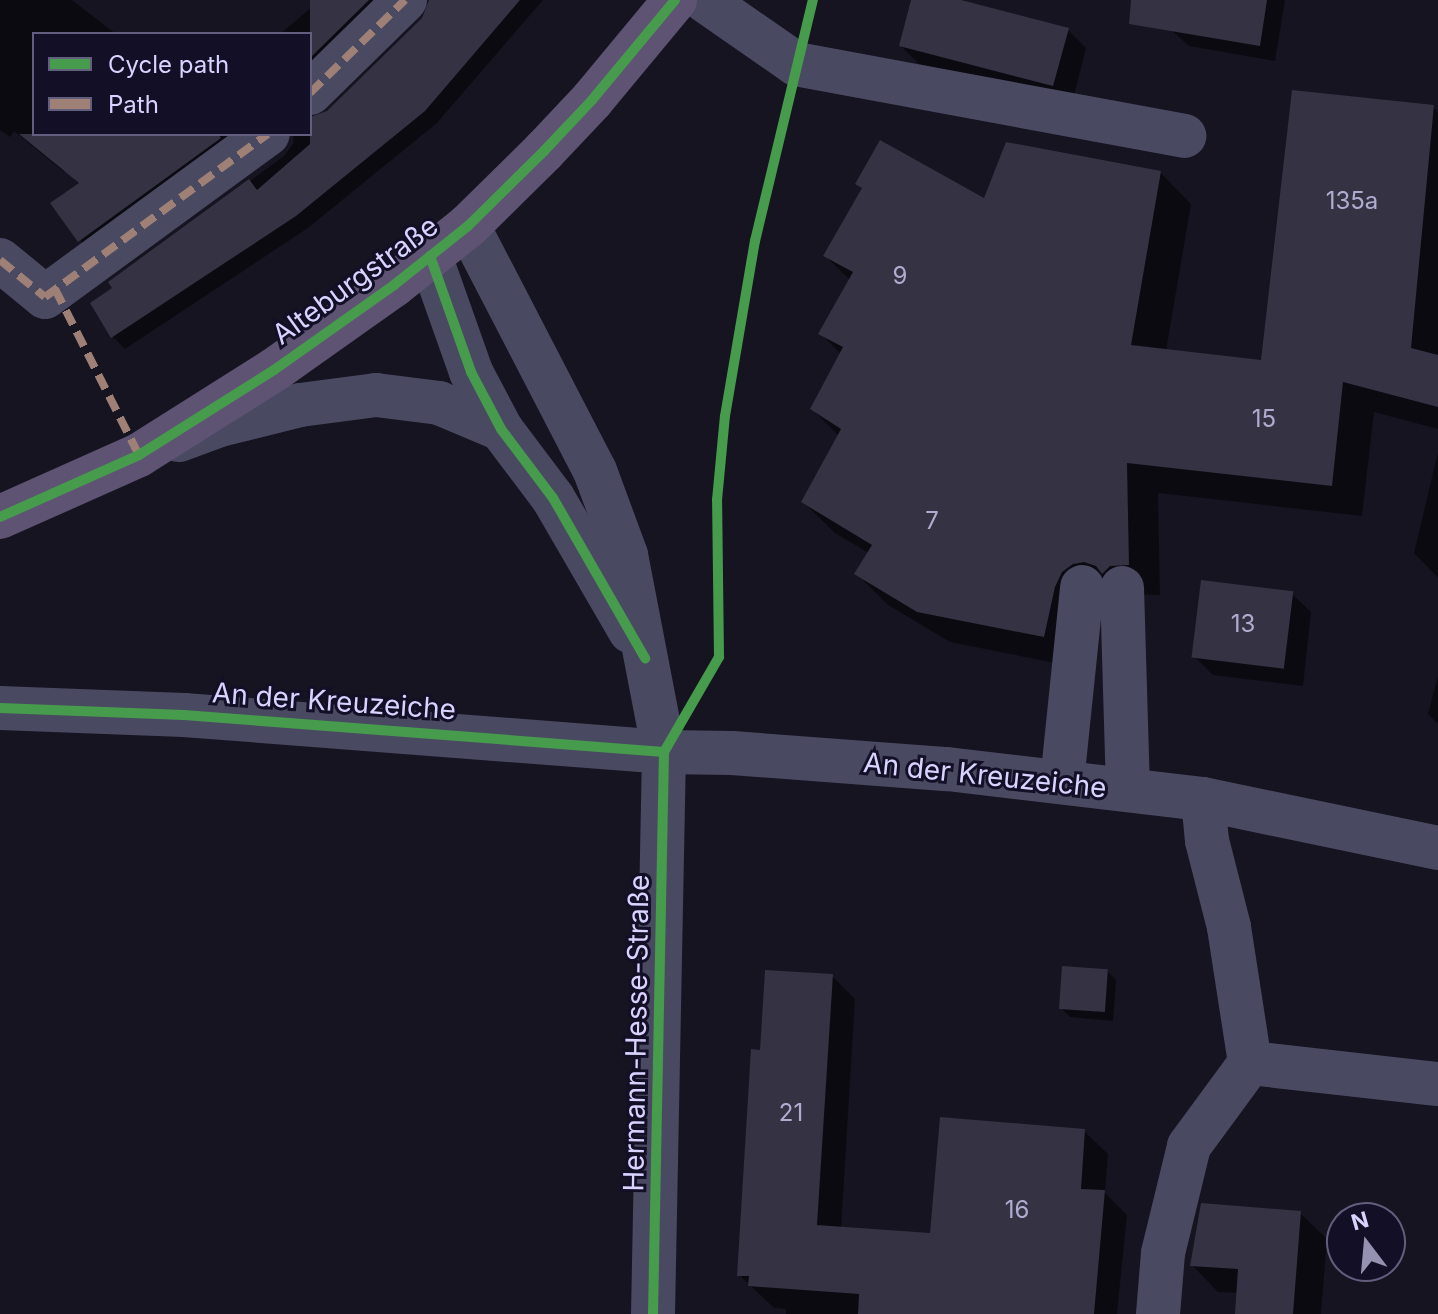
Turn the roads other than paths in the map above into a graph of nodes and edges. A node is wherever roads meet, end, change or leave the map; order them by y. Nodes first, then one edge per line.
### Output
1 (405, 0) edge
2 (675, 0) edge
3 (704, 0) edge
4 (312, 91) edge
5 (265, 136) edge
6 (1184, 136) dead end
7 (468, 226) junction
8 (430, 256) junction
9 (0, 260) edge
10 (501, 429) junction
11 (139, 455) junction
12 (0, 517) edge
13 (645, 658) junction
14 (0, 708) edge
15 (664, 752) junction
16 (1062, 782) junction
17 (1128, 790) junction
18 (1203, 799) junction
19 (1438, 848) edge
20 (1250, 1063) junction
21 (1438, 1084) edge
22 (653, 1314) edge
23 (1158, 1314) edge

1 - 4 street
2 - 7 main road, Alteburgstraße
3 - 6 street
5 - 9 street
7 - 8 main road, Alteburgstraße
7 - 13 street, Hermann-Hesse-Straße
8 - 10 street, Hermann-Hesse-Straße
8 - 11 main road, Alteburgstraße
10 - 11 street
10 - 13 street, Hermann-Hesse-Straße
11 - 12 main road, Alteburgstraße
13 - 15 street, Hermann-Hesse-Straße
14 - 15 street, An der Kreuzeiche
15 - 16 street, An der Kreuzeiche
15 - 22 street, Hermann-Hesse-Straße
16 - 17 street, An der Kreuzeiche
16 - 17 street
17 - 18 street, An der Kreuzeiche
18 - 19 street, An der Kreuzeiche
18 - 20 street
20 - 21 street
20 - 23 street

